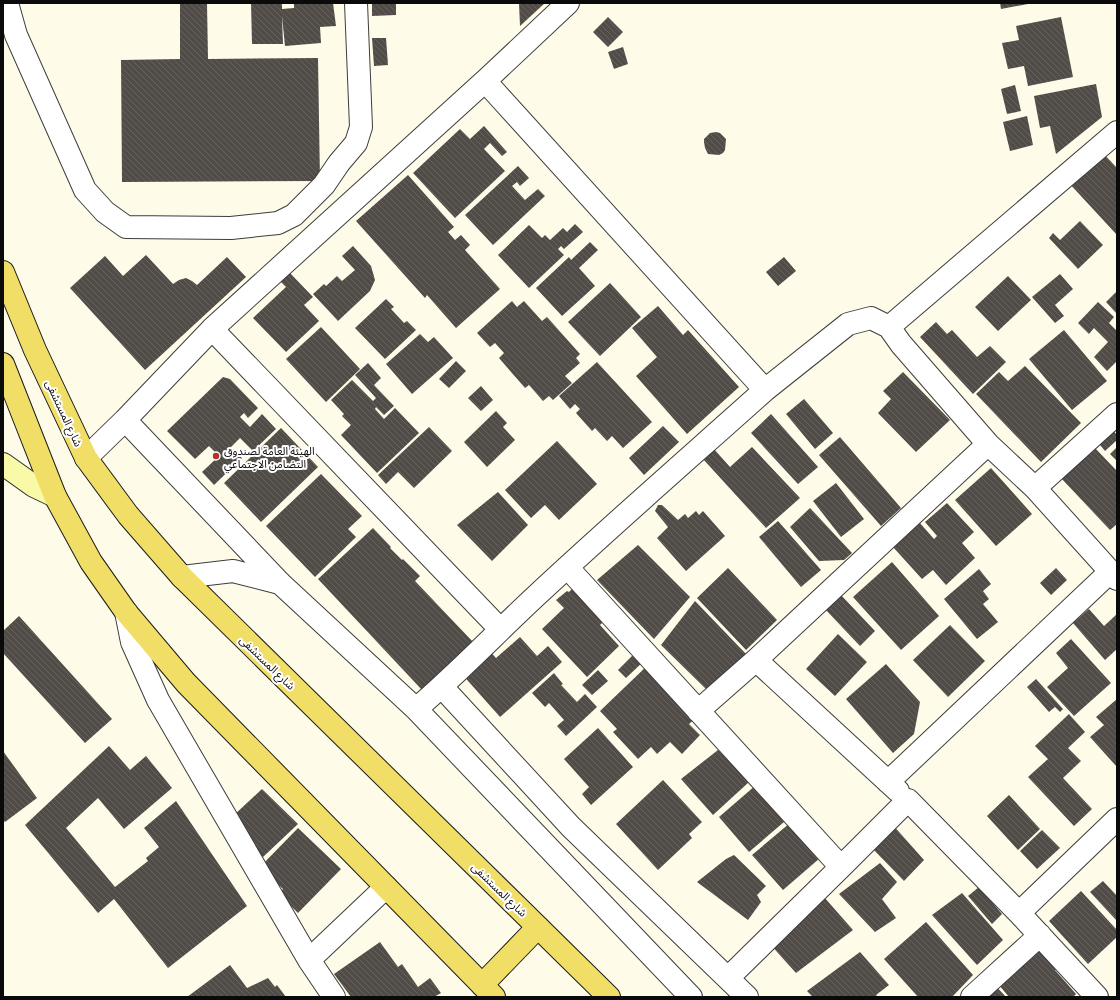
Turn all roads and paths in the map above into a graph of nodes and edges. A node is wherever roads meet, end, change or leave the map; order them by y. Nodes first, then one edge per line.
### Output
1 (7, 3) edge
2 (356, 3) edge
3 (568, 3) edge
4 (485, 81) junction
5 (1117, 132) edge
6 (3, 272) edge
7 (7, 290) edge
8 (889, 327) junction
9 (212, 329) junction
10 (3, 364) edge
11 (765, 390) junction
12 (1117, 414) edge
13 (125, 420) junction
14 (988, 444) junction
15 (86, 458) junction
16 (3, 464) edge
17 (1035, 488) junction
18 (55, 496) junction
19 (567, 567) junction
20 (1114, 576) edge
21 (182, 577) junction
22 (280, 583) junction
23 (126, 612) junction
24 (500, 630) junction
25 (756, 660) junction
26 (442, 687) junction
27 (416, 709) junction
28 (698, 711) junction
29 (888, 782) junction
30 (908, 800) junction
31 (1117, 819) edge
32 (841, 867) junction
33 (386, 887) junction
34 (1019, 912) junction
35 (538, 927) junction
36 (1040, 935) junction
37 (309, 960) junction
38 (728, 978) junction
39 (488, 991) edge
40 (334, 997) edge
41 (609, 997) edge
42 (691, 997) edge
43 (747, 997) edge
44 (972, 997) edge
45 (1096, 997) edge

1 - 2 street
3 - 4 street
4 - 9 street
4 - 11 street
5 - 8 street
6 - 7 main road, شارع المستشفى
7 - 15 main road, شارع المستشفى
8 - 11 street
8 - 14 street
9 - 13 street
9 - 24 street
10 - 18 main road
11 - 19 street
12 - 17 street
13 - 15 street
13 - 22 street
14 - 17 street
14 - 25 street
15 - 21 main road, شارع المستشفى
16 - 18 main road
17 - 20 street
18 - 23 main road
19 - 24 street
19 - 28 street
20 - 29 street
21 - 22 street
21 - 35 main road, شارع المستشفى
22 - 27 street
23 - 33 main road
23 - 37 street
24 - 26 street
25 - 28 street
25 - 29 street
26 - 27 street
26 - 38 street
27 - 42 street
28 - 32 street
29 - 30 street
30 - 32 street
30 - 34 street
31 - 34 street
32 - 38 street
33 - 37 street
33 - 39 main road
34 - 36 street
35 - 39 main road
35 - 41 main road, شارع المستشفى
36 - 44 street
36 - 45 street
37 - 40 street
38 - 43 street

